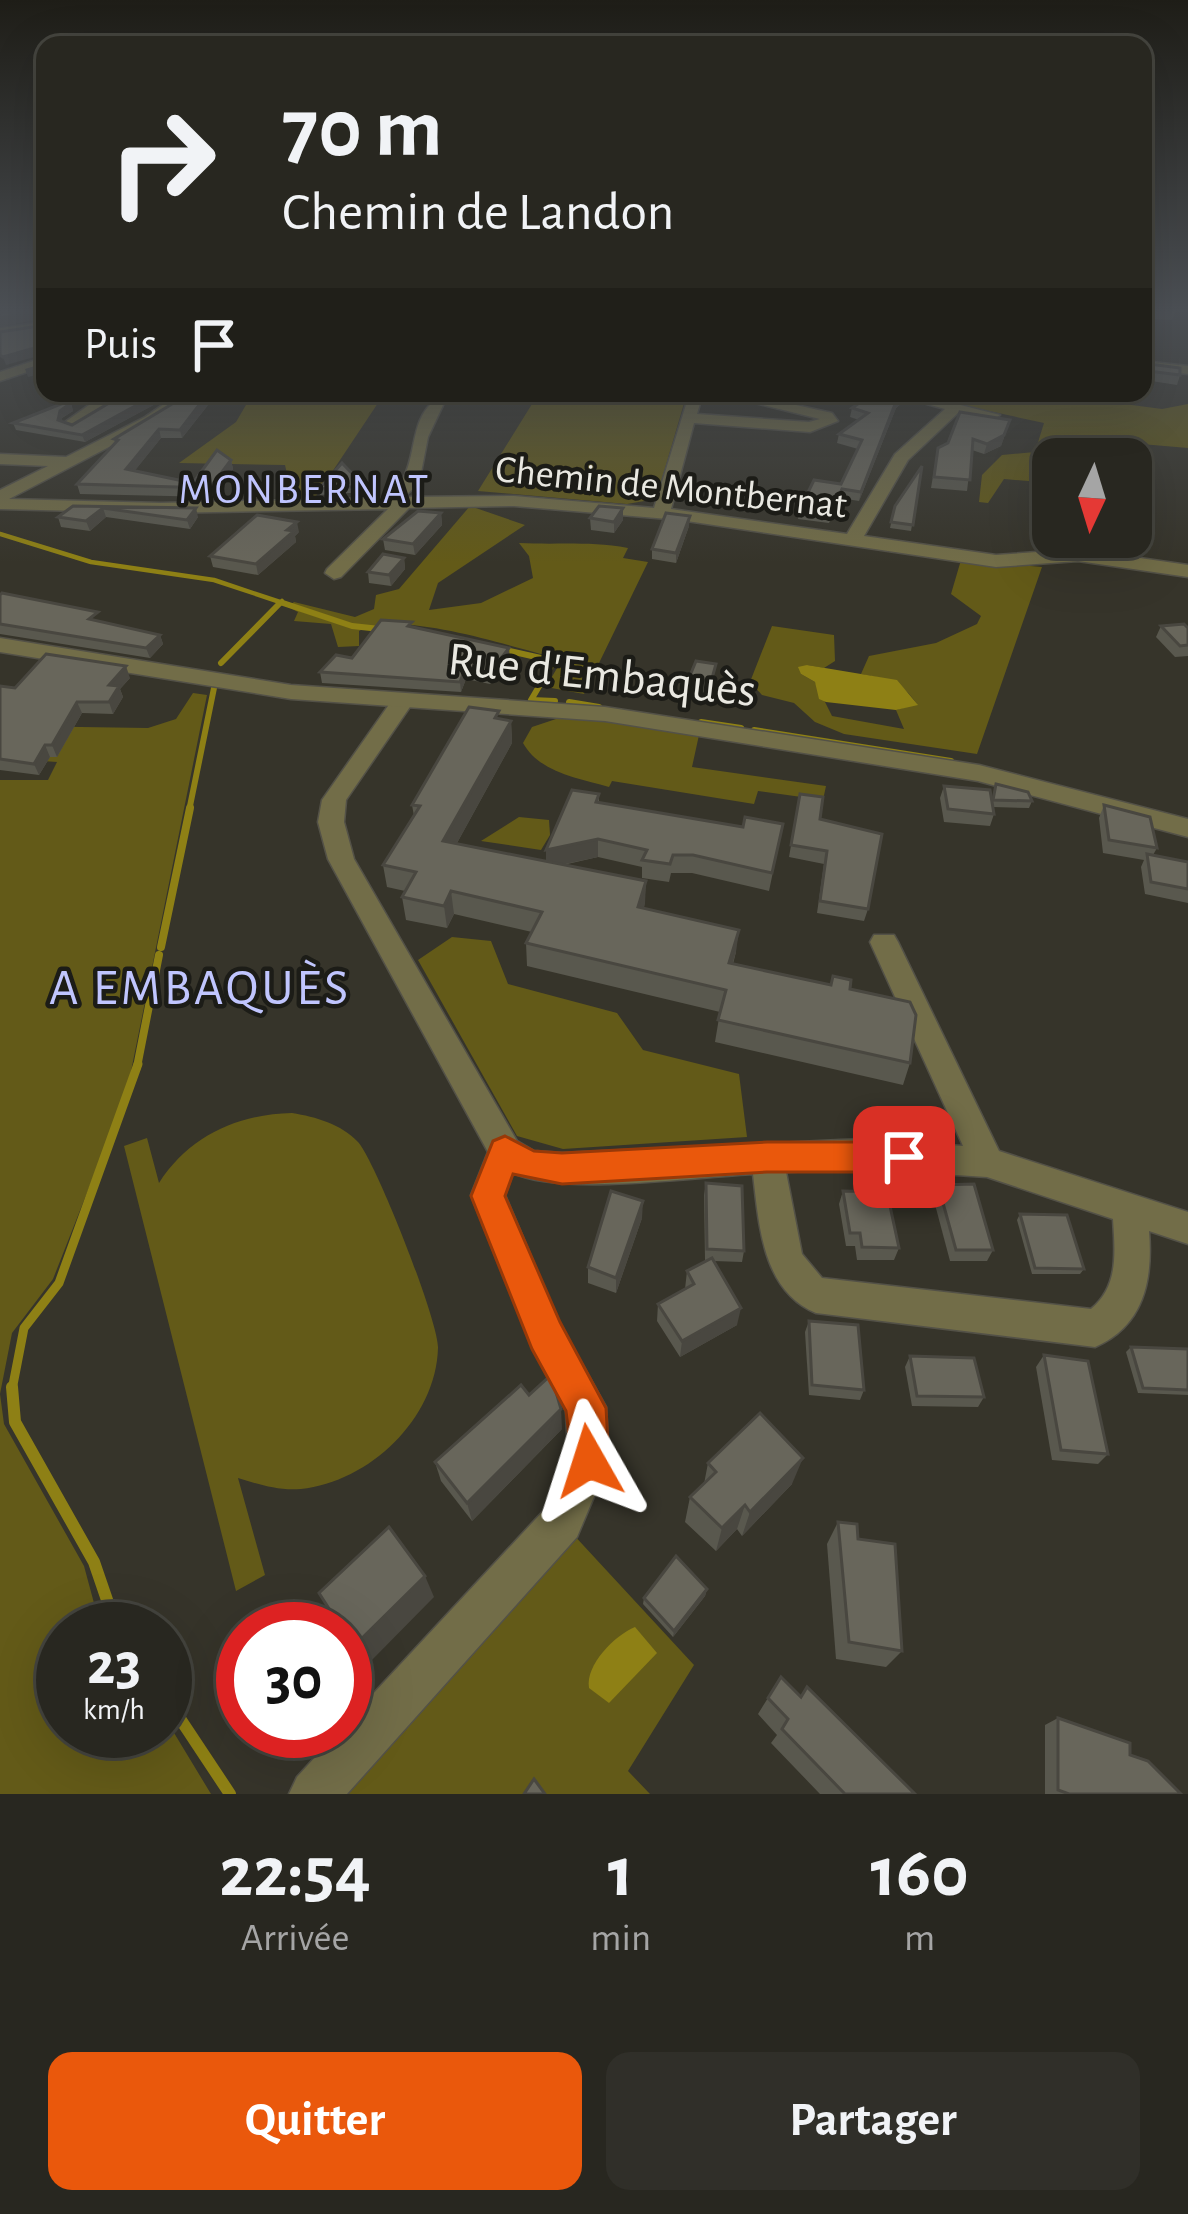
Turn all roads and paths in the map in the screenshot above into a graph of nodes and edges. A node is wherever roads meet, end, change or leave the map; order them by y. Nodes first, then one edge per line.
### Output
1 (103, 402) edge
2 (175, 402) edge
3 (692, 402) edge
4 (762, 402) edge
5 (934, 402) edge
6 (437, 403) dead end
7 (956, 407) junction
8 (992, 415) edge
9 (686, 418) junction
10 (70, 425) edge
11 (0, 459) edge
12 (73, 462) junction
13 (0, 501) edge
14 (396, 503) junction
15 (661, 514) junction
16 (853, 540) junction
17 (1032, 552) edge
18 (1119, 558) edge
19 (1188, 571) edge
20 (334, 573) dead end
21 (0, 645) edge
22 (403, 701) junction
23 (1188, 828) edge
24 (884, 942) dead end
25 (505, 1151) junction
26 (767, 1157) junction
27 (987, 1162) junction
28 (1129, 1208) junction
29 (1188, 1228) edge
30 (314, 1794) edge

1 - 10 street
2 - 12 street
3 - 9 street
4 - 9 street
5 - 7 street
6 - 14 street
7 - 8 street
7 - 16 street
9 - 15 street
11 - 12 street
12 - 13 street
13 - 14 street, Chemin de Montbernat
14 - 15 street, Chemin de Montbernat
14 - 20 street
15 - 16 street, Chemin de Montbernat
16 - 17 street, Chemin de Montbernat
18 - 19 street, Chemin de Montbernat
21 - 22 street, Rue d'Embaquès
22 - 23 street, Rue d'Embaquès
22 - 25 street
24 - 27 street
25 - 26 street
25 - 30 street
26 - 27 street
26 - 28 street
27 - 28 street
28 - 29 street

